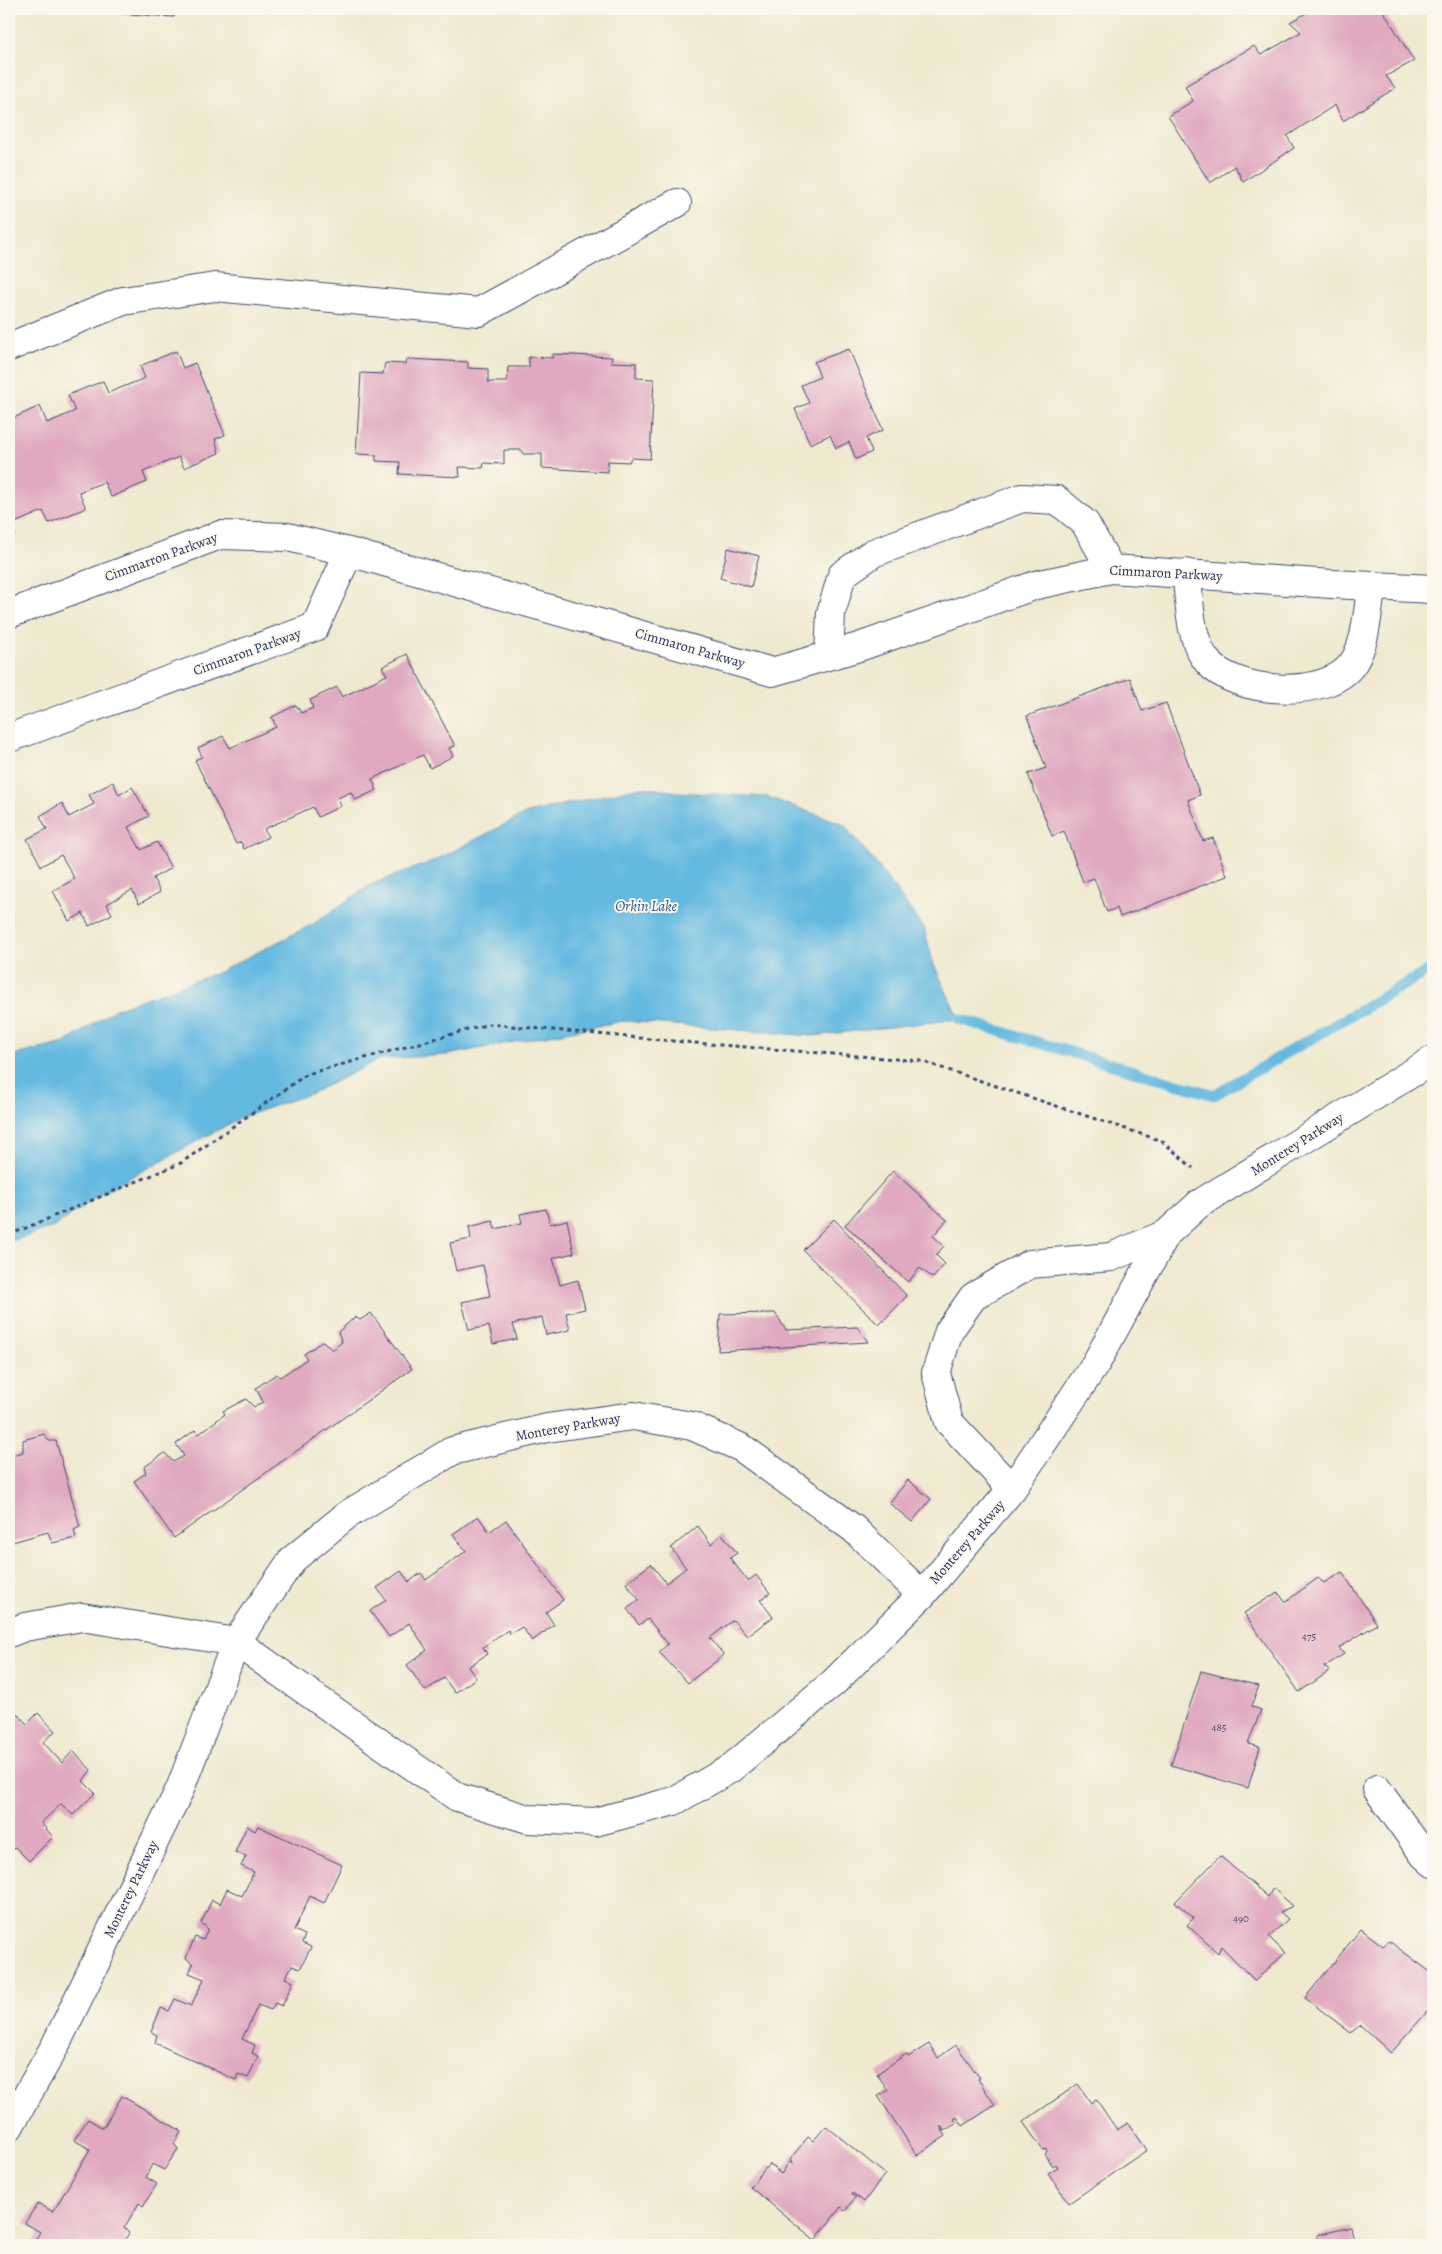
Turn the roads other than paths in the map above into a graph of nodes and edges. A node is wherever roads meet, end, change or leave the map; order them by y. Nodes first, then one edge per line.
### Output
1 (677, 203) dead end
2 (9, 347) edge
3 (349, 552) junction
4 (1111, 569) junction
5 (1186, 573) junction
6 (1372, 586) junction
7 (1433, 589) edge
8 (9, 614) edge
9 (829, 656) junction
10 (9, 738) edge
11 (1433, 1060) edge
12 (1166, 1234) junction
13 (1012, 1489) junction
14 (922, 1595) junction
15 (9, 1633) edge
16 (236, 1642) junction
17 (1377, 1788) dead end
18 (1433, 1863) edge
19 (9, 2127) edge

1 - 2 street
3 - 8 street, Cimmarron Parkway
3 - 9 street, Cimmaron Parkway
3 - 10 street, Cimmaron Parkway
4 - 5 street, Cimmaron Parkway
4 - 9 street, Cimmaron Parkway
4 - 9 street
5 - 6 street, Cimmaron Parkway
5 - 6 street
6 - 7 street, Cimmaron Parkway
11 - 12 street, Monterey Parkway
12 - 13 street, Monterey Parkway
12 - 13 street, Monterey Parkway
13 - 14 street, Monterey Parkway
14 - 16 street, Monterey Parkway
14 - 16 street, Monterey Parkway
15 - 16 street, Monterey Parkway
16 - 19 street, Monterey Parkway
17 - 18 street

